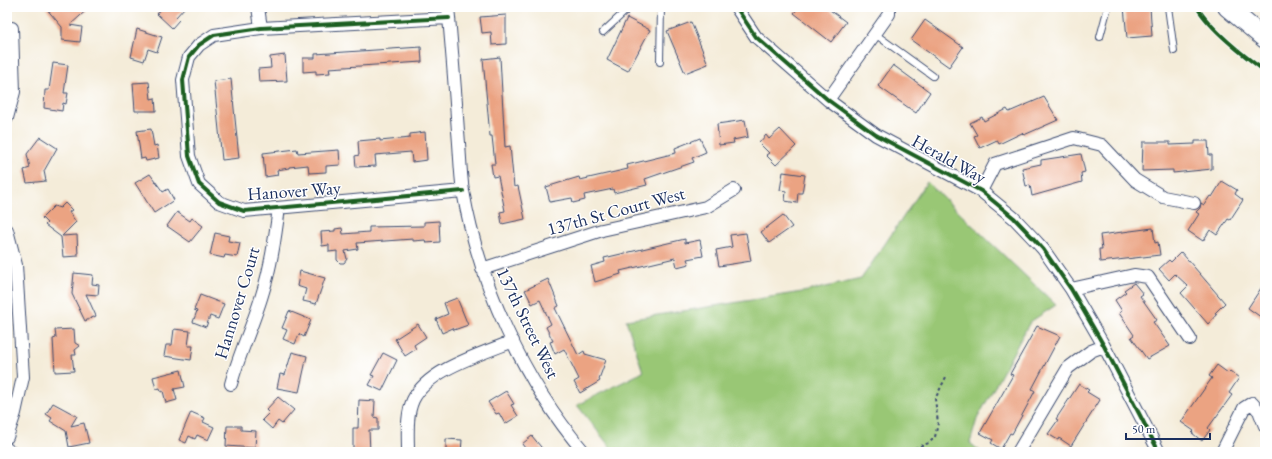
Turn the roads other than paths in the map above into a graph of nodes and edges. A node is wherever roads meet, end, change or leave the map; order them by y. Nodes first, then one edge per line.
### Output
1 (258, 7) edge
2 (630, 7) edge
3 (661, 7) edge
4 (736, 7) edge
5 (889, 7) edge
6 (1108, 7) edge
7 (1168, 7) edge
8 (1227, 7) edge
9 (449, 12) edge
10 (12, 28) dead end
11 (260, 28) junction
12 (603, 32) dead end
13 (875, 34) junction
14 (1100, 37) dead end
15 (1265, 39) edge
16 (1174, 51) dead end
17 (660, 62) dead end
18 (933, 76) dead end
19 (828, 100) junction
20 (7, 118) edge
21 (463, 190) junction
22 (734, 190) dead end
23 (981, 191) junction
24 (1194, 203) dead end
25 (279, 208) junction
26 (7, 230) edge
27 (482, 269) junction
28 (1071, 289) junction
29 (1190, 339) dead end
30 (513, 341) junction
31 (1104, 346) junction
32 (231, 384) dead end
33 (1265, 426) edge
34 (7, 437) edge
35 (7, 450) edge
36 (11, 452) edge
37 (408, 452) edge
38 (584, 452) edge
39 (1018, 452) edge
40 (1159, 452) edge
41 (1222, 452) edge

1 - 11 street
2 - 12 lane
3 - 17 lane
4 - 19 street, Herald Way
5 - 13 street
6 - 14 lane
7 - 16 lane
8 - 15 street
9 - 11 street, Hanover Way
9 - 21 street, 137th Street West
10 - 20 street
11 - 25 street, Hanover Way
13 - 18 lane
13 - 19 street
19 - 23 street, Herald Way
21 - 25 street, Hanover Way
21 - 27 street, 137th Street West
22 - 27 street, 137th St Court West
23 - 24 street
23 - 28 street, Herald Way
25 - 32 street, Hannover Court
26 - 34 street
27 - 30 street, 137th Street West
28 - 29 street
28 - 31 street, Herald Way
30 - 37 street
30 - 38 street, 137th Street West
31 - 39 street
31 - 40 street, Herald Way
33 - 41 street
35 - 36 street

